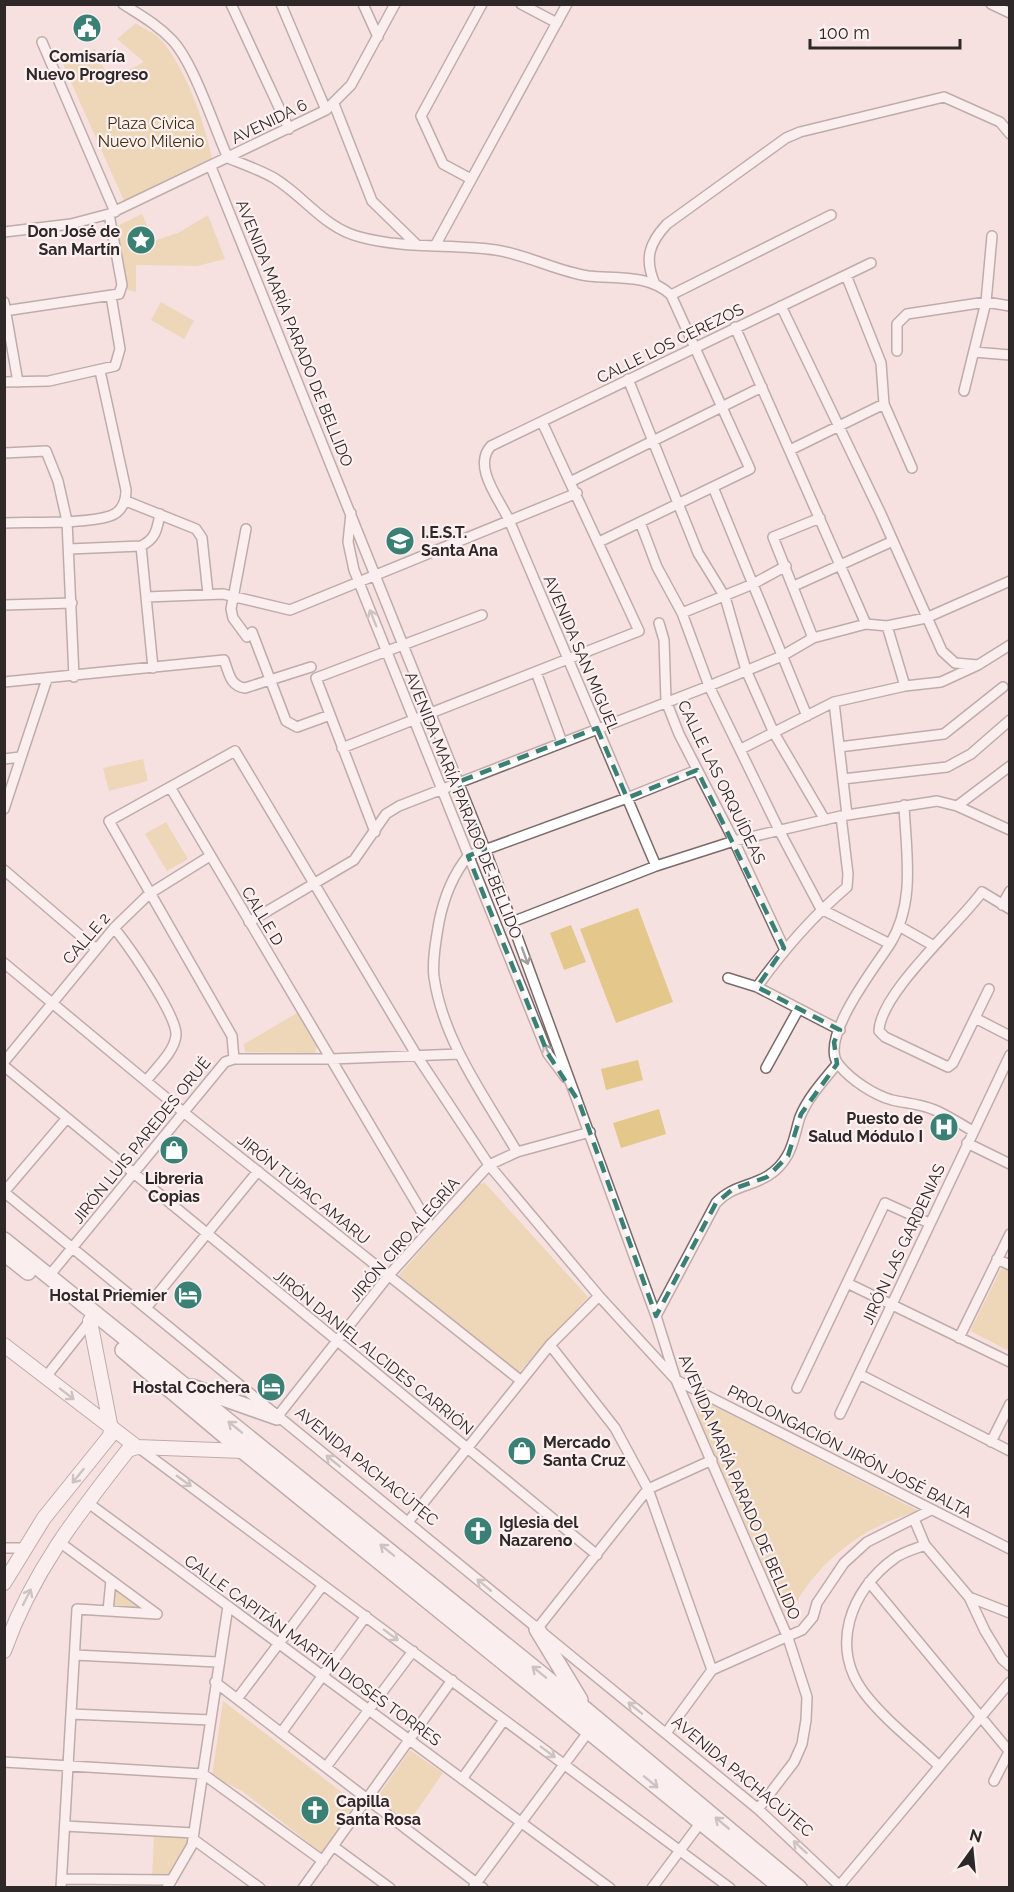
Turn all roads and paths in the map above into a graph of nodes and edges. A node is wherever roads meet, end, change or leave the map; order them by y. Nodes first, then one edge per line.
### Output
1 (123, 4) edge
2 (231, 4) edge
3 (281, 4) edge
4 (363, 4) edge
5 (395, 4) edge
6 (482, 4) edge
7 (521, 4) edge
8 (567, 4) edge
9 (991, 4) edge
10 (1010, 13) edge
11 (557, 23) junction
12 (378, 37) junction
13 (42, 42) dead end
14 (330, 107) junction
15 (289, 129) junction
16 (1010, 134) edge
17 (228, 158) junction
18 (211, 167) junction
19 (471, 179) junction
20 (112, 213) junction
21 (831, 215) dead end
22 (4, 232) edge
23 (992, 236) dead end
24 (417, 245) junction
25 (435, 246) junction
26 (872, 263) dead end
27 (846, 275) junction
28 (656, 284) junction
29 (670, 295) junction
30 (111, 296) junction
31 (986, 302) junction
32 (781, 306) junction
33 (1010, 306) edge
34 (5, 308) edge
35 (735, 327) junction
36 (694, 346) junction
37 (897, 351) dead end
38 (974, 352) junction
39 (1010, 355) edge
40 (100, 371) junction
41 (628, 379) junction
42 (4, 382) edge
43 (18, 382) junction
44 (762, 387) junction
45 (964, 391) dead end
46 (884, 404) junction
47 (722, 407) junction
48 (542, 422) junction
49 (840, 426) junction
50 (653, 441) junction
51 (790, 450) junction
52 (4, 453) edge
53 (484, 454) joint
54 (912, 468) dead end
55 (572, 482) junction
56 (713, 487) junction
57 (577, 493) junction
58 (126, 501) junction
59 (679, 504) junction
60 (351, 511) junction
61 (160, 514) junction
62 (820, 519) junction
63 (509, 520) junction
64 (67, 521) junction
65 (640, 522) junction
66 (4, 523) edge
67 (246, 529) dead end
68 (893, 541) junction
69 (599, 542) junction
70 (141, 546) junction
71 (69, 549) junction
72 (786, 566) junction
73 (841, 566) junction
74 (376, 574) junction
75 (358, 581) junction
76 (1010, 581) edge
77 (753, 584) junction
78 (794, 586) junction
79 (208, 594) junction
80 (233, 595) junction
81 (724, 596) junction
82 (146, 597) junction
83 (72, 603) junction
84 (4, 605) edge
85 (682, 613) junction
86 (482, 615) dead end
87 (926, 618) junction
88 (659, 623) dead end
89 (867, 624) junction
90 (886, 626) junction
91 (813, 638) junction
92 (405, 645) junction
93 (1010, 645) edge
94 (387, 652) junction
95 (782, 656) junction
96 (568, 659) junction
97 (978, 665) junction
98 (311, 666) dead end
99 (153, 668) junction
100 (746, 670) junction
101 (536, 672) junction
102 (74, 677) junction
103 (46, 679) junction
104 (270, 681) junction
105 (4, 682) edge
106 (709, 686) junction
107 (905, 686) junction
108 (1003, 687) dead end
109 (666, 701) junction
110 (834, 702) junction
111 (431, 713) junction
112 (330, 715) junction
113 (807, 716) junction
114 (414, 720) junction
115 (1010, 720) edge
116 (597, 728) junction
117 (774, 733) junction
118 (562, 742) junction
119 (839, 747) junction
120 (342, 748) junction
121 (741, 749) junction
122 (20, 758) junction
123 (4, 759) edge
124 (1010, 766) edge
125 (697, 770) junction
126 (843, 779) junction
127 (458, 782) junction
128 (170, 788) junction
129 (442, 789) junction
130 (627, 798) junction
131 (904, 806) junction
132 (957, 806) junction
133 (4, 809) edge
134 (844, 816) junction
135 (825, 820) junction
136 (1010, 830) edge
137 (375, 832) junction
138 (780, 832) junction
139 (734, 841) junction
140 (484, 849) junction
141 (468, 855) junction
142 (210, 856) junction
143 (656, 867) junction
144 (4, 870) edge
145 (316, 884) junction
146 (1010, 891) edge
147 (149, 894) junction
148 (1006, 907) edge
149 (821, 909) junction
150 (249, 922) junction
151 (512, 922) junction
152 (899, 926) junction
153 (114, 928) junction
154 (890, 944) junction
155 (933, 946) junction
156 (95, 948) junction
157 (784, 948) junction
158 (4, 963) edge
159 (728, 978) dead end
160 (757, 987) junction
161 (989, 989) dead end
162 (52, 1002) junction
163 (798, 1010) junction
164 (975, 1018) junction
165 (840, 1030) junction
166 (1010, 1036) edge
167 (459, 1053) junction
168 (1010, 1055) edge
169 (417, 1056) junction
170 (234, 1059) junction
171 (331, 1059) junction
172 (4, 1062) edge
173 (837, 1064) junction
174 (4, 1066) edge
175 (766, 1068) dead end
176 (1007, 1069) edge
177 (146, 1081) junction
178 (579, 1102) junction
179 (182, 1111) junction
180 (67, 1118) junction
181 (973, 1131) junction
182 (590, 1132) junction
183 (967, 1143) junction
184 (517, 1152) junction
185 (1010, 1164) edge
186 (489, 1165) junction
187 (258, 1171) junction
188 (133, 1172) junction
189 (4, 1192) edge
190 (929, 1223) junction
191 (431, 1228) junction
192 (207, 1233) junction
193 (1010, 1234) edge
194 (4, 1240) edge
195 (73, 1246) junction
196 (4, 1253) edge
197 (997, 1259) junction
198 (1010, 1265) edge
199 (389, 1275) junction
200 (49, 1276) junction
201 (847, 1283) junction
202 (599, 1296) junction
203 (891, 1305) junction
204 (147, 1307) junction
205 (656, 1316) junction
206 (93, 1317) junction
207 (959, 1338) junction
208 (337, 1340) junction
209 (4, 1345) edge
210 (550, 1345) junction
211 (1010, 1362) edge
212 (859, 1374) junction
213 (45, 1378) junction
214 (520, 1380) junction
215 (676, 1380) junction
216 (181, 1384) junction
217 (797, 1388) dead end
218 (1010, 1404) edge
219 (840, 1414) dead end
220 (277, 1417) junction
221 (111, 1429) junction
222 (991, 1442) junction
223 (137, 1447) junction
224 (467, 1448) junction
225 (243, 1451) junction
226 (1010, 1451) edge
227 (712, 1460) junction
228 (648, 1489) junction
229 (87, 1502) junction
230 (931, 1510) junction
231 (914, 1519) junction
232 (408, 1522) junction
233 (58, 1541) junction
234 (925, 1545) junction
235 (4, 1548) edge
236 (24, 1548) junction
237 (1010, 1549) edge
238 (597, 1555) junction
239 (111, 1580) junction
240 (869, 1582) junction
241 (4, 1583) edge
242 (323, 1585) junction
243 (969, 1597) junction
244 (228, 1606) junction
245 (108, 1611) junction
246 (1010, 1613) edge
247 (366, 1616) junction
248 (537, 1629) junction
249 (788, 1638) junction
250 (279, 1644) junction
251 (4, 1651) edge
252 (413, 1652) junction
253 (75, 1655) junction
254 (218, 1662) junction
255 (1010, 1666) edge
256 (712, 1670) junction
257 (322, 1676) junction
258 (452, 1680) junction
259 (215, 1682) junction
260 (1010, 1682) edge
261 (237, 1700) junction
262 (369, 1710) junction
263 (586, 1710) junction
264 (71, 1714) junction
265 (980, 1714) junction
266 (210, 1719) junction
267 (504, 1719) junction
268 (589, 1731) junction
269 (281, 1733) junction
270 (666, 1733) junction
271 (409, 1740) junction
272 (1009, 1750) edge
273 (4, 1762) edge
274 (564, 1764) junction
275 (938, 1765) junction
276 (68, 1766) junction
277 (326, 1767) junction
278 (203, 1774) junction
279 (462, 1779) junction
280 (994, 1781) dead end
281 (367, 1799) junction
282 (758, 1809) junction
283 (521, 1822) junction
284 (701, 1822) junction
285 (65, 1826) junction
286 (193, 1836) junction
287 (333, 1846) junction
288 (680, 1850) junction
289 (322, 1861) junction
290 (62, 1883) edge
291 (170, 1885) edge
292 (477, 1886) edge
293 (841, 1886) edge
294 (260, 1887) edge
295 (303, 1887) edge
296 (390, 1887) edge
297 (610, 1887) edge
298 (652, 1887) edge
299 (730, 1887) edge
300 (782, 1887) edge
301 (799, 1887) edge

1 - 17 street
2 - 15 street
3 - 14 street
4 - 12 street
5 - 12 street, AVENIDA 6
6 - 19 street
7 - 11 street
8 - 11 street
9 - 10 street
11 - 19 street
12 - 14 street, AVENIDA 6
13 - 20 street
14 - 15 street, AVENIDA 6
14 - 24 street
15 - 17 street, AVENIDA 6
16 - 28 street
17 - 18 street, AVENIDA 6
17 - 24 street
18 - 20 street, AVENIDA 6
18 - 60 street, AVENIDA MARÍA PARADO DE BELLIDO
19 - 25 street
20 - 22 street, AVENIDA 6
20 - 30 street
21 - 29 street
23 - 31 street
24 - 25 street
25 - 28 street
26 - 27 street, CALLE LOS CEREZOS
27 - 32 street, CALLE LOS CEREZOS
27 - 46 street
28 - 29 street
29 - 36 street
30 - 34 street
30 - 40 street
31 - 33 street
31 - 37 street
31 - 38 street
32 - 35 street, CALLE LOS CEREZOS
32 - 49 street
34 - 43 street
35 - 36 street, CALLE LOS CEREZOS
35 - 44 street
36 - 41 street, CALLE LOS CEREZOS
36 - 47 street
38 - 39 street
38 - 45 street
40 - 43 street
40 - 58 street
41 - 48 street, CALLE LOS CEREZOS
41 - 50 street
42 - 43 street
44 - 47 street
44 - 51 street
46 - 49 street
46 - 54 street
47 - 50 street
47 - 56 street
48 - 53 street, CALLE LOS CEREZOS
48 - 55 street
49 - 51 street
49 - 68 street
50 - 55 street
50 - 59 street
51 - 62 street
52 - 64 street
53 - 63 street, AVENIDA SAN MIGUEL
55 - 57 street
56 - 59 street
56 - 77 street
57 - 63 street
57 - 69 street
58 - 61 street
58 - 64 street
59 - 65 street
59 - 81 street
60 - 74 street, AVENIDA MARÍA PARADO DE BELLIDO
60 - 75 street, AVENIDA MARÍA PARADO DE BELLIDO
61 - 70 street
61 - 79 street
62 - 72 street
62 - 73 street
63 - 74 street
63 - 96 street, AVENIDA SAN MIGUEL
64 - 66 street
64 - 71 street
65 - 69 street
65 - 85 street
67 - 80 street
68 - 73 street
68 - 87 street
69 - 96 street
70 - 71 street
70 - 82 street
71 - 83 street
72 - 77 street
72 - 78 street
73 - 78 street
73 - 89 street
74 - 75 street
74 - 92 street, AVENIDA MARÍA PARADO DE BELLIDO
75 - 80 street
94 -> 75 street, AVENIDA MARÍA PARADO DE BELLIDO
76 - 87 street
77 - 81 street
77 - 95 street
78 - 91 street
79 - 80 street
79 - 82 street
80 - 104 street
81 - 85 street
81 - 100 street
82 - 99 street
83 - 84 street
83 - 102 street
85 - 106 street
86 - 92 street
87 - 90 street
87 - 97 street
88 - 109 street, CALLE LAS ORQUÍDEAS
89 - 90 street
89 - 91 street
90 - 107 street
91 - 95 street
92 - 94 street
92 - 111 street, AVENIDA MARÍA PARADO DE BELLIDO
93 - 97 street
94 - 112 street
94 - 114 street, AVENIDA MARÍA PARADO DE BELLIDO
95 - 100 street
95 - 113 street
96 - 101 street
96 - 116 street, AVENIDA SAN MIGUEL
97 - 107 street
98 - 104 street
99 - 102 street
99 - 104 street
100 - 106 street
100 - 117 street
101 - 111 street
101 - 118 street
102 - 103 street
103 - 105 street
103 - 122 street
104 - 112 street
106 - 109 street
106 - 121 street
107 - 110 street
108 - 119 street
109 - 116 street
109 - 125 street, CALLE LAS ORQUÍDEAS
110 - 113 street
110 - 119 street
111 - 114 street
111 - 127 street, AVENIDA MARÍA PARADO DE BELLIDO
112 - 120 street
113 - 117 street
114 - 120 street
114 - 129 street, AVENIDA MARÍA PARADO DE BELLIDO
115 - 126 street
116 - 118 street
116 - 130 street, AVENIDA SAN MIGUEL
117 - 121 street
117 - 135 street
118 - 127 street
119 - 126 street
120 - 137 street
121 - 138 street
122 - 123 street
122 - 133 street
124 - 132 street
125 - 130 street
125 - 139 street, CALLE LAS ORQUÍDEAS
126 - 134 street
127 - 129 street
127 - 140 street, AVENIDA MARÍA PARADO DE BELLIDO
128 - 142 street, CALLE D
128 - 145 street
128 - 147 street
129 - 137 street
129 - 141 street, AVENIDA MARÍA PARADO DE BELLIDO
130 - 140 street
130 - 143 street, AVENIDA SAN MIGUEL
131 - 132 street
131 - 134 street
131 - 152 street
132 - 136 street
134 - 135 street
134 - 149 street
135 - 138 street
137 - 145 street
138 - 139 street
138 - 149 street
139 - 143 street
139 - 157 street, CALLE LAS ORQUÍDEAS
140 - 141 street
140 - 151 street, AVENIDA MARÍA PARADO DE BELLIDO
141 - 167 street
178 -> 141 street, AVENIDA MARÍA PARADO DE BELLIDO
142 - 147 street, CALLE 2
142 - 150 street, CALLE D
143 - 151 street
144 - 156 street
145 - 150 street
145 - 169 street
146 - 148 street
147 - 153 street, CALLE 2
147 - 170 street
148 - 155 street
149 - 154 street
149 - 157 street
150 - 171 street, CALLE D
151 -> 178 street, AVENIDA MARÍA PARADO DE BELLIDO
152 - 154 street
152 - 155 street
153 - 156 street, CALLE 2
153 - 177 street
154 - 165 street
155 - 164 street
156 - 162 street, CALLE 2
157 - 160 street
158 - 162 street, JIRÓN TÚPAC AMARU
159 - 160 street
160 - 163 street
161 - 164 street
162 - 172 street, CALLE 2
162 - 177 street, JIRÓN TÚPAC AMARU
163 - 165 street
163 - 175 street
164 - 166 street
165 - 173 street
167 - 169 street, JIRÓN LUIS PAREDES ORUÉ
167 - 184 street
168 - 176 street, JIRÓN LAS GARDENIAS
169 - 171 street, JIRÓN LUIS PAREDES ORUÉ
169 - 186 street
170 - 171 street, JIRÓN LUIS PAREDES ORUÉ
170 - 179 street, JIRÓN LUIS PAREDES ORUÉ
171 - 191 street, CALLE D
173 - 181 street
173 - 205 street
174 - 180 street, JIRÓN DANIEL ALCIDES CARRIÓN
176 - 181 street, JIRÓN LAS GARDENIAS
177 - 179 street, JIRÓN TÚPAC AMARU
178 - 182 street, AVENIDA MARÍA PARADO DE BELLIDO
179 - 187 street, JIRÓN TÚPAC AMARU
179 - 188 street, JIRÓN LUIS PAREDES ORUÉ
180 - 188 street, JIRÓN DANIEL ALCIDES CARRIÓN
180 - 189 street
181 - 183 street, JIRÓN LAS GARDENIAS
182 - 184 street, JIRÓN CIRO ALEGRÍA
182 - 205 street, AVENIDA MARÍA PARADO DE BELLIDO
183 - 185 street
183 - 190 street, JIRÓN LAS GARDENIAS
184 - 186 street, JIRÓN CIRO ALEGRÍA
186 - 191 street, JIRÓN CIRO ALEGRÍA
186 - 202 street
187 - 192 street
187 - 199 street, JIRÓN TÚPAC AMARU
188 - 192 street, JIRÓN DANIEL ALCIDES CARRIÓN
188 - 195 street, JIRÓN LUIS PAREDES ORUÉ
189 - 195 street, AVENIDA PACHACÚTEC
190 - 201 street
190 - 203 street, JIRÓN LAS GARDENIAS
191 - 199 street, JIRÓN CIRO ALEGRÍA
192 - 204 street
192 - 208 street, JIRÓN DANIEL ALCIDES CARRIÓN
193 - 197 street
194 - 200 main road
195 - 200 street, JIRÓN LUIS PAREDES ORUÉ
195 - 204 street, AVENIDA PACHACÚTEC
196 - 206 main road
197 - 198 street
197 - 207 street
199 - 208 street, JIRÓN CIRO ALEGRÍA
199 - 214 street, JIRÓN TÚPAC AMARU
200 - 206 main road
201 - 203 street
201 - 217 street
202 - 210 street
202 - 215 street
203 - 207 street
203 - 212 street, JIRÓN LAS GARDENIAS
204 - 220 street, AVENIDA PACHACÚTEC
205 - 215 street, AVENIDA MARÍA PARADO DE BELLIDO
206 - 213 street
206 - 216 main road
206 - 221 street
206 - 225 main road
207 - 211 street
208 - 220 street, JIRÓN CIRO ALEGRÍA
208 - 224 street, JIRÓN DANIEL ALCIDES CARRIÓN
209 - 213 street
210 - 214 street
210 - 228 street
212 - 219 street, JIRÓN LAS GARDENIAS
212 - 222 street
213 -> 221 street
214 - 224 street
215 - 227 street, AVENIDA MARÍA PARADO DE BELLIDO
215 - 230 street, PROLONGACIÓN JIRÓN JOSÉ BALTA
216 - 220 main road
263 -> 216 main road
218 - 222 street
232 -> 220 street, AVENIDA PACHACÚTEC
221 - 223 street
221 -> 236 street
222 - 226 street
223 - 225 street
223 - 229 street
223 -> 242 street
224 - 232 street
224 - 238 street, JIRÓN DANIEL ALCIDES CARRIÓN
225 - 268 main road
227 - 228 street
227 - 249 street, AVENIDA MARÍA PARADO DE BELLIDO
228 - 238 street
228 - 256 street
229 - 233 street
229 - 244 street, CALLE CAPITÁN MARTÍN DIOSES TORRES
230 - 231 street
230 - 237 street, PROLONGACIÓN JIRÓN JOSÉ BALTA
231 - 234 street
231 - 249 street
248 -> 232 street, AVENIDA PACHACÚTEC
233 - 239 street
251 -> 233 street
234 - 240 street
234 - 243 street
235 - 236 street
236 - 241 street
238 - 248 street
239 - 245 street
239 - 245 street
240 - 265 street
240 - 275 street
242 - 247 street
242 - 250 street
243 - 246 street
243 - 255 street
244 - 250 street, CALLE CAPITÁN MARTÍN DIOSES TORRES
244 - 254 street
245 - 253 street
247 -> 252 street
247 - 257 street
248 - 263 main road
270 -> 248 street, AVENIDA PACHACÚTEC
249 - 256 street
249 - 282 street, AVENIDA MARÍA PARADO DE BELLIDO
250 - 257 street, CALLE CAPITÁN MARTÍN DIOSES TORRES
250 - 261 street
252 - 258 street
252 - 262 street
253 - 254 street
253 - 264 street
254 - 259 street
256 - 270 street
257 - 262 street, CALLE CAPITÁN MARTÍN DIOSES TORRES
257 - 269 street
258 - 267 street
258 - 271 street
259 - 261 street
259 - 266 street
260 - 265 street
261 - 269 street
262 - 271 street, CALLE CAPITÁN MARTÍN DIOSES TORRES
262 - 277 street
301 -> 263 main road
264 - 266 street
264 - 276 street
265 - 272 street
265 - 275 street
266 - 278 street
267 -> 274 street
267 - 279 street
268 - 274 street
268 -> 284 main road
269 - 277 street
270 - 282 street, AVENIDA PACHACÚTEC
271 - 279 street, CALLE CAPITÁN MARTÍN DIOSES TORRES
271 - 281 street
272 - 280 street
273 - 276 street
274 - 283 street
274 - 288 street
275 - 293 street
276 - 278 street
276 - 285 street
277 - 281 street
278 - 286 street
278 - 289 street
279 - 283 street, CALLE CAPITÁN MARTÍN DIOSES TORRES
281 - 287 street
281 - 292 street
293 -> 282 street, AVENIDA PACHACÚTEC
283 - 292 street
283 - 297 street
284 - 288 street
284 - 300 main road
285 - 286 street
285 - 290 street
286 - 291 street
286 - 294 street
287 - 289 street
287 - 296 street
288 - 298 street
288 - 299 street
289 - 295 street
290 - 291 street

